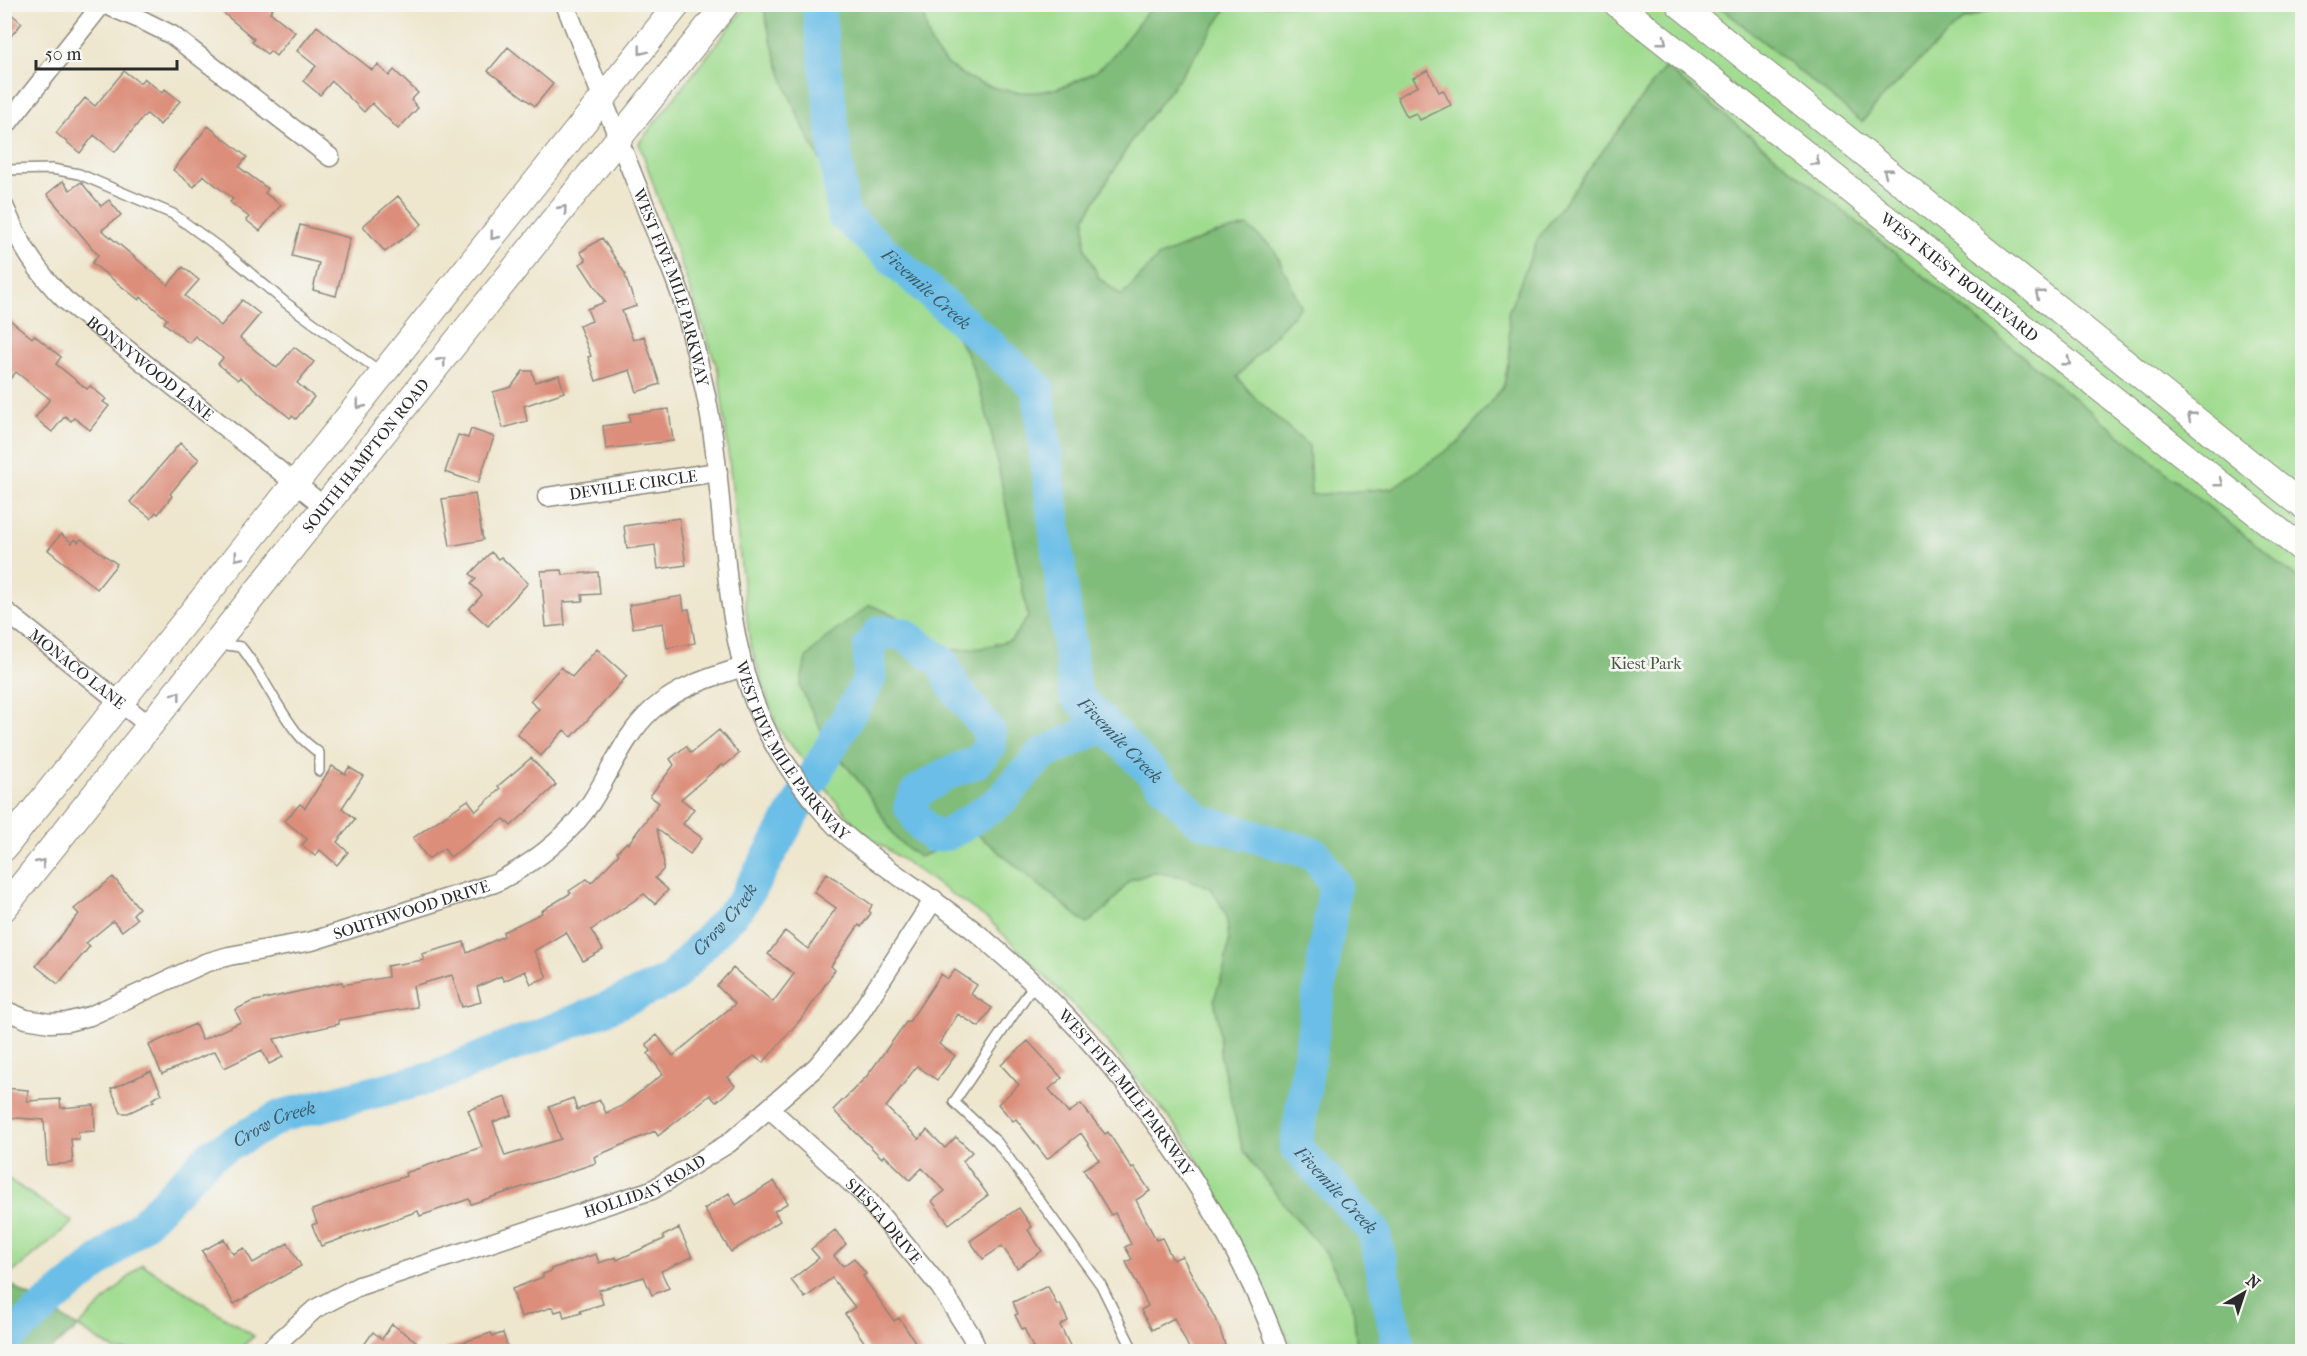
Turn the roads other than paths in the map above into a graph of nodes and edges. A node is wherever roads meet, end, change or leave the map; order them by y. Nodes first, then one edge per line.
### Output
1 (103, 4) edge
2 (565, 4) edge
3 (678, 4) edge
4 (726, 4) edge
5 (1617, 4) edge
6 (1679, 4) edge
7 (603, 100) junction
8 (4, 128) edge
9 (618, 139) junction
10 (330, 157) dead end
11 (4, 170) edge
12 (4, 206) edge
13 (384, 374) junction
14 (718, 472) junction
15 (297, 483) junction
16 (547, 497) dead end
17 (2302, 505) edge
18 (325, 507) junction
19 (2302, 549) edge
20 (4, 610) edge
21 (187, 620) junction
22 (216, 644) junction
23 (743, 667) junction
24 (121, 704) junction
25 (151, 727) junction
26 (319, 771) dead end
27 (4, 848) edge
28 (934, 899) junction
29 (4, 908) edge
30 (1035, 983) junction
31 (4, 1010) edge
32 (770, 1109) junction
33 (275, 1349) edge
34 (978, 1352) edge
35 (1134, 1352) edge
36 (1279, 1352) edge

1 - 8 street
1 - 10 street
2 - 7 street, WEST FIVE MILE PARKWAY
3 -> 7 main road
4 - 9 main road, SOUTH HAMPTON ROAD
5 -> 19 main road, WEST KIEST BOULEVARD
17 -> 6 main road
7 - 9 street, WEST FIVE MILE PARKWAY
7 -> 13 main road
9 - 14 street, WEST FIVE MILE PARKWAY
18 -> 9 main road, SOUTH HAMPTON ROAD
11 - 13 lane
12 - 15 street, BONNYWOOD LANE
13 -> 15 main road
14 - 16 street, DEVILLE CIRCLE
14 - 23 street, WEST FIVE MILE PARKWAY
15 - 18 street, BONNYWOOD LANE
15 -> 21 main road
18 - 22 main road, SOUTH HAMPTON ROAD
20 - 24 street, MONACO LANE
21 - 22 main road
21 - 24 main road
25 -> 22 main road, SOUTH HAMPTON ROAD
22 - 26 lane
23 - 28 street, WEST FIVE MILE PARKWAY
23 - 31 street, SOUTHWOOD DRIVE
24 - 25 street, MONACO LANE
24 - 27 main road
29 -> 25 main road, SOUTH HAMPTON ROAD
28 - 30 street, WEST FIVE MILE PARKWAY
28 - 32 street, HOLLIDAY ROAD
30 - 35 lane
30 - 36 street, WEST FIVE MILE PARKWAY
32 - 33 street, HOLLIDAY ROAD
32 - 34 street, SIESTA DRIVE

